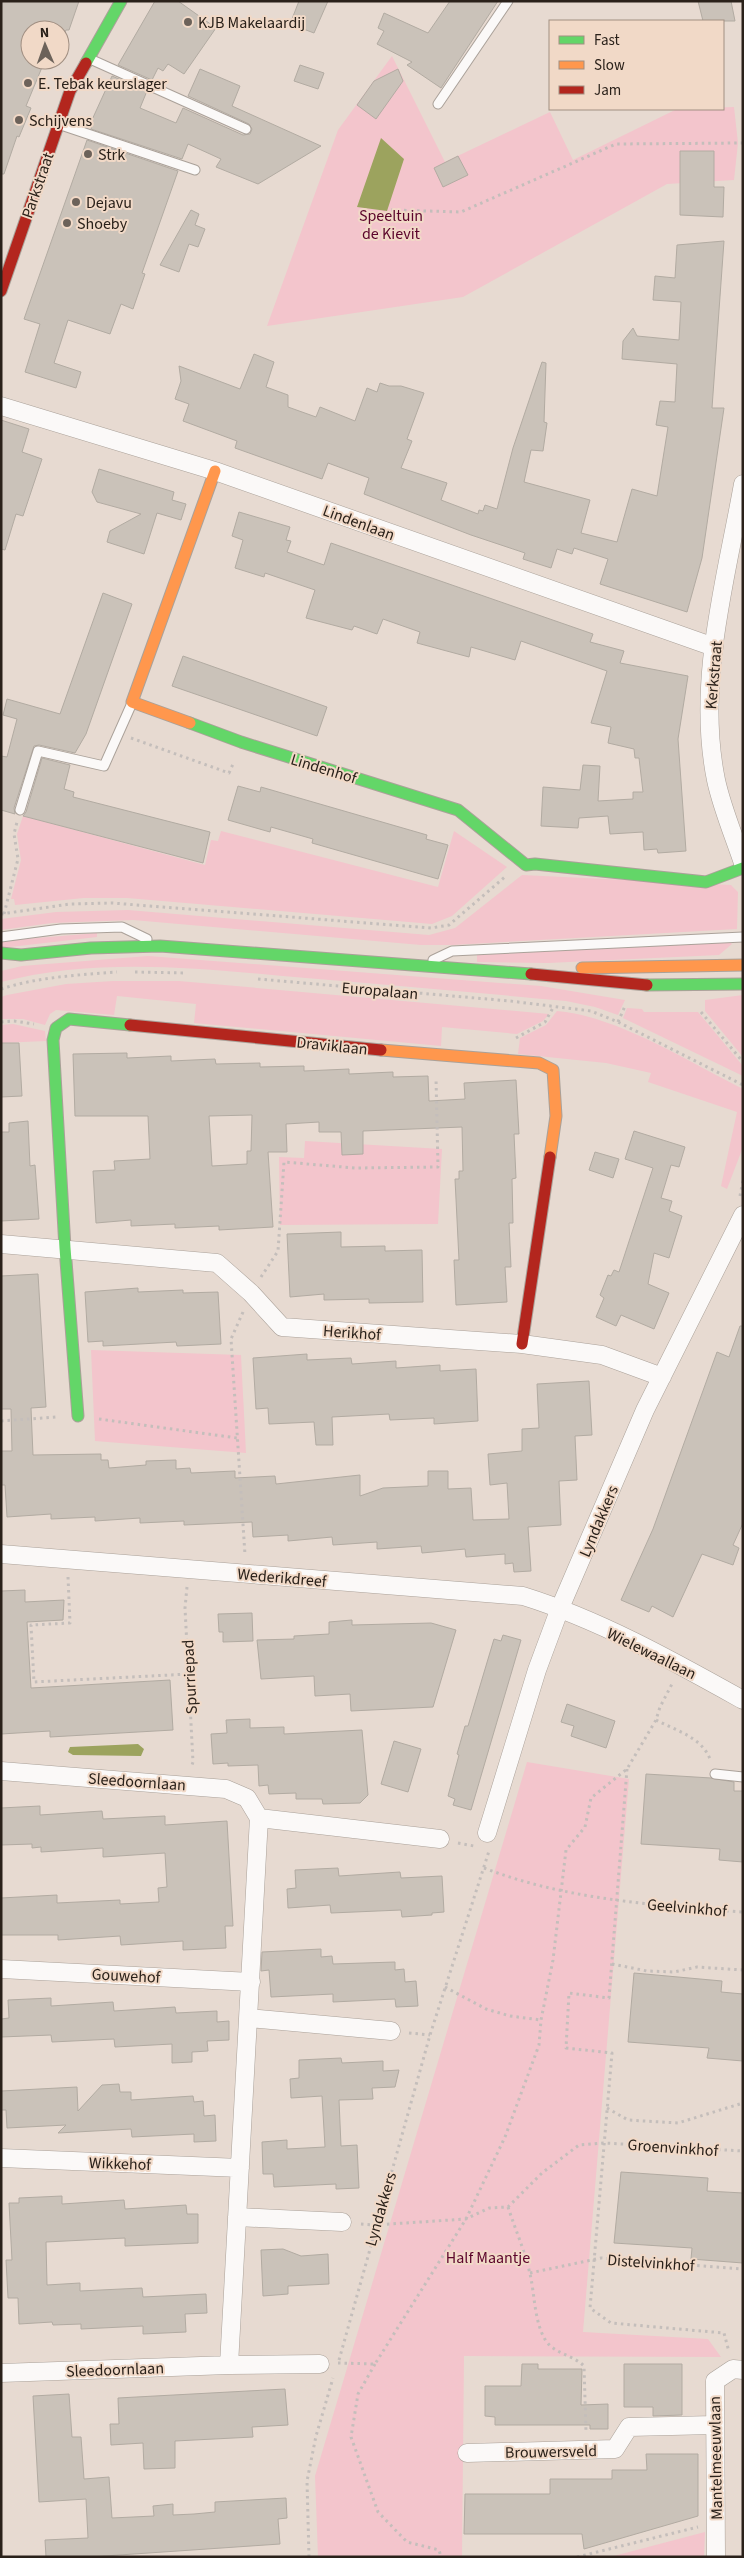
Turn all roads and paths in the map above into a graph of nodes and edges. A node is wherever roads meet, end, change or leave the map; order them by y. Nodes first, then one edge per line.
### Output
1 (121, 1) edge
2 (508, 1) edge
3 (88, 58) junction
4 (438, 104) dead end
5 (58, 124) junction
6 (246, 129) dead end
7 (743, 143) edge
8 (195, 170) dead end
9 (390, 210) dead end
10 (1, 291) edge
11 (1, 406) edge
12 (215, 471) junction
13 (743, 484) edge
14 (714, 647) junction
15 (132, 702) junction
16 (20, 810) joint
17 (743, 863) edge
18 (526, 865) junction
19 (743, 868) edge
20 (2, 914) edge
21 (1, 937) edge
22 (743, 937) edge
23 (160, 946) junction
24 (1, 953) edge
25 (21, 955) junction
26 (1, 962) edge
27 (743, 965) edge
28 (418, 967) junction
29 (128, 971) dead end
30 (118, 972) dead end
31 (192, 973) dead end
32 (540, 975) junction
33 (248, 978) dead end
34 (743, 984) edge
35 (1, 989) edge
36 (632, 1004) dead end
37 (554, 1006) junction
38 (701, 1012) dead end
39 (1, 1022) edge
40 (618, 1022) junction
41 (56, 1028) junction
42 (436, 1055) junction
43 (508, 1060) junction
44 (743, 1062) edge
45 (743, 1085) edge
46 (741, 1218) edge
47 (1, 1244) edge
48 (65, 1248) junction
49 (250, 1293) junction
50 (522, 1344) junction
51 (662, 1377) junction
52 (78, 1416) junction
53 (1, 1421) edge
54 (237, 1438) junction
55 (1, 1554) edge
56 (67, 1559) junction
57 (189, 1569) junction
58 (246, 1574) junction
59 (560, 1608) junction
60 (682, 1666) junction
61 (189, 1674) junction
62 (743, 1700) edge
63 (656, 1720) junction
64 (627, 1768) junction
65 (1, 1771) edge
66 (715, 1774) joint
67 (743, 1777) edge
68 (186, 1785) junction
69 (259, 1818) junction
70 (440, 1839) joint
71 (489, 1841) joint
72 (484, 1868) joint
73 (559, 1891) junction
74 (616, 1900) junction
75 (743, 1912) edge
76 (612, 1964) junction
77 (1, 1969) edge
78 (743, 1970) edge
79 (251, 1982) junction
80 (445, 1987) junction
81 (249, 2018) junction
82 (541, 2020) junction
83 (391, 2031) dead end
84 (743, 2103) edge
85 (607, 2108) junction
86 (604, 2142) junction
87 (743, 2151) edge
88 (1, 2158) edge
89 (240, 2168) junction
90 (508, 2207) junction
91 (237, 2217) junction
92 (466, 2219) junction
93 (342, 2222) dead end
94 (375, 2225) junction
95 (594, 2260) junction
96 (743, 2269) edge
97 (530, 2273) junction
98 (338, 2363) junction
99 (320, 2364) joint
100 (375, 2364) junction
101 (229, 2366) junction
102 (738, 2369) edge
103 (1, 2373) edge
104 (714, 2425) junction
105 (586, 2450) junction
106 (467, 2453) dead end
107 (716, 2522) junction
108 (309, 2557) edge
109 (441, 2557) edge
110 (577, 2557) edge
111 (716, 2557) edge

1 - 3 street, Parkstraat
2 - 4 lane
3 - 5 street, Parkstraat
3 - 6 lane
5 - 8 lane
5 - 10 street, Parkstraat
7 - 9 path
11 - 12 street, Lindenlaan
12 - 14 street, Lindenlaan
12 - 15 street
13 - 14 street, Kerkstraat
14 - 17 street, Kerkstraat
15 - 16 lane
15 - 18 street, Lindenhof
16 - 20 path
18 - 19 street
18 - 20 path
21 - 23 lane
22 - 28 lane, Europalaan
23 - 25 street, Europalaan
23 - 28 street, Europalaan
24 - 25 street, Europalaan
25 - 26 street, Europalaan
27 - 32 street, Europalaan
28 - 32 street, Europalaan
29 - 31 path
30 - 35 path
32 - 34 street, Europalaan
33 - 37 path, Europalaan
36 - 40 path
37 - 40 path, Europalaan
37 - 43 path
38 - 44 path
39 - 41 path
40 - 45 path, Europalaan
41 - 42 street, Draviklaan
41 - 48 street
42 - 43 street, Draviklaan
42 - 49 path
43 - 50 street, Draviklaan
46 - 51 street, Lyndakkers
47 - 48 street, Herikhof
48 - 49 street, Herikhof
48 - 52 street
49 - 50 street, Herikhof
49 - 54 path
50 - 51 street, Herikhof
51 - 59 street, Lyndakkers
52 - 53 path
52 - 54 path
54 - 58 path
55 - 56 street, Wederikdreef
56 - 57 street, Wederikdreef
56 - 61 path
57 - 58 street, Wederikdreef
57 - 61 path, Spurriepad
58 - 59 street, Wederikdreef
59 - 60 street, Wielewaallaan
59 - 71 street, Lyndakkers
60 - 62 street, Wielewaallaan
60 - 63 path
61 - 68 path, Spurriepad
63 - 64 path
63 - 66 path
64 - 73 path
64 - 74 path
65 - 68 street, Sleedoornlaan
66 - 67 lane
68 - 69 street, Sleedoornlaan
69 - 70 street
69 - 79 street
70 - 71 path
72 - 73 path, Geelvinkhof
72 - 80 path, Lyndakkers
73 - 74 path, Geelvinkhof
73 - 82 path
74 - 75 path, Geelvinkhof
74 - 76 path
76 - 78 path
76 - 85 path
77 - 79 street, Gouwehof
79 - 81 street
80 - 82 path
80 - 94 path, Lyndakkers
81 - 83 street
81 - 89 street
82 - 92 path
84 - 85 path
85 - 86 path
86 - 87 path, Groenvinkhof
86 - 90 path, Groenvinkhof
86 - 95 path
88 - 89 street, Wikkehof
89 - 91 street
90 - 92 path
90 - 97 path
91 - 93 street
91 - 101 street
92 - 94 path
92 - 100 path
94 - 98 path, Lyndakkers
95 - 96 path, Distelvinkhof
95 - 97 path, Distelvinkhof
95 - 102 path
97 - 105 path
98 - 99 path
98 - 100 path
98 - 108 path, Lyndakkers
99 - 101 street, Sleedoornlaan
100 - 109 path
101 - 103 street, Sleedoornlaan
102 - 104 street, Mantelmeeuwlaan
104 - 105 street, Brouwersveld
104 - 107 street, Mantelmeeuwlaan
105 - 106 street, Brouwersveld
107 - 110 path
107 - 111 street, Mantelmeeuwlaan

